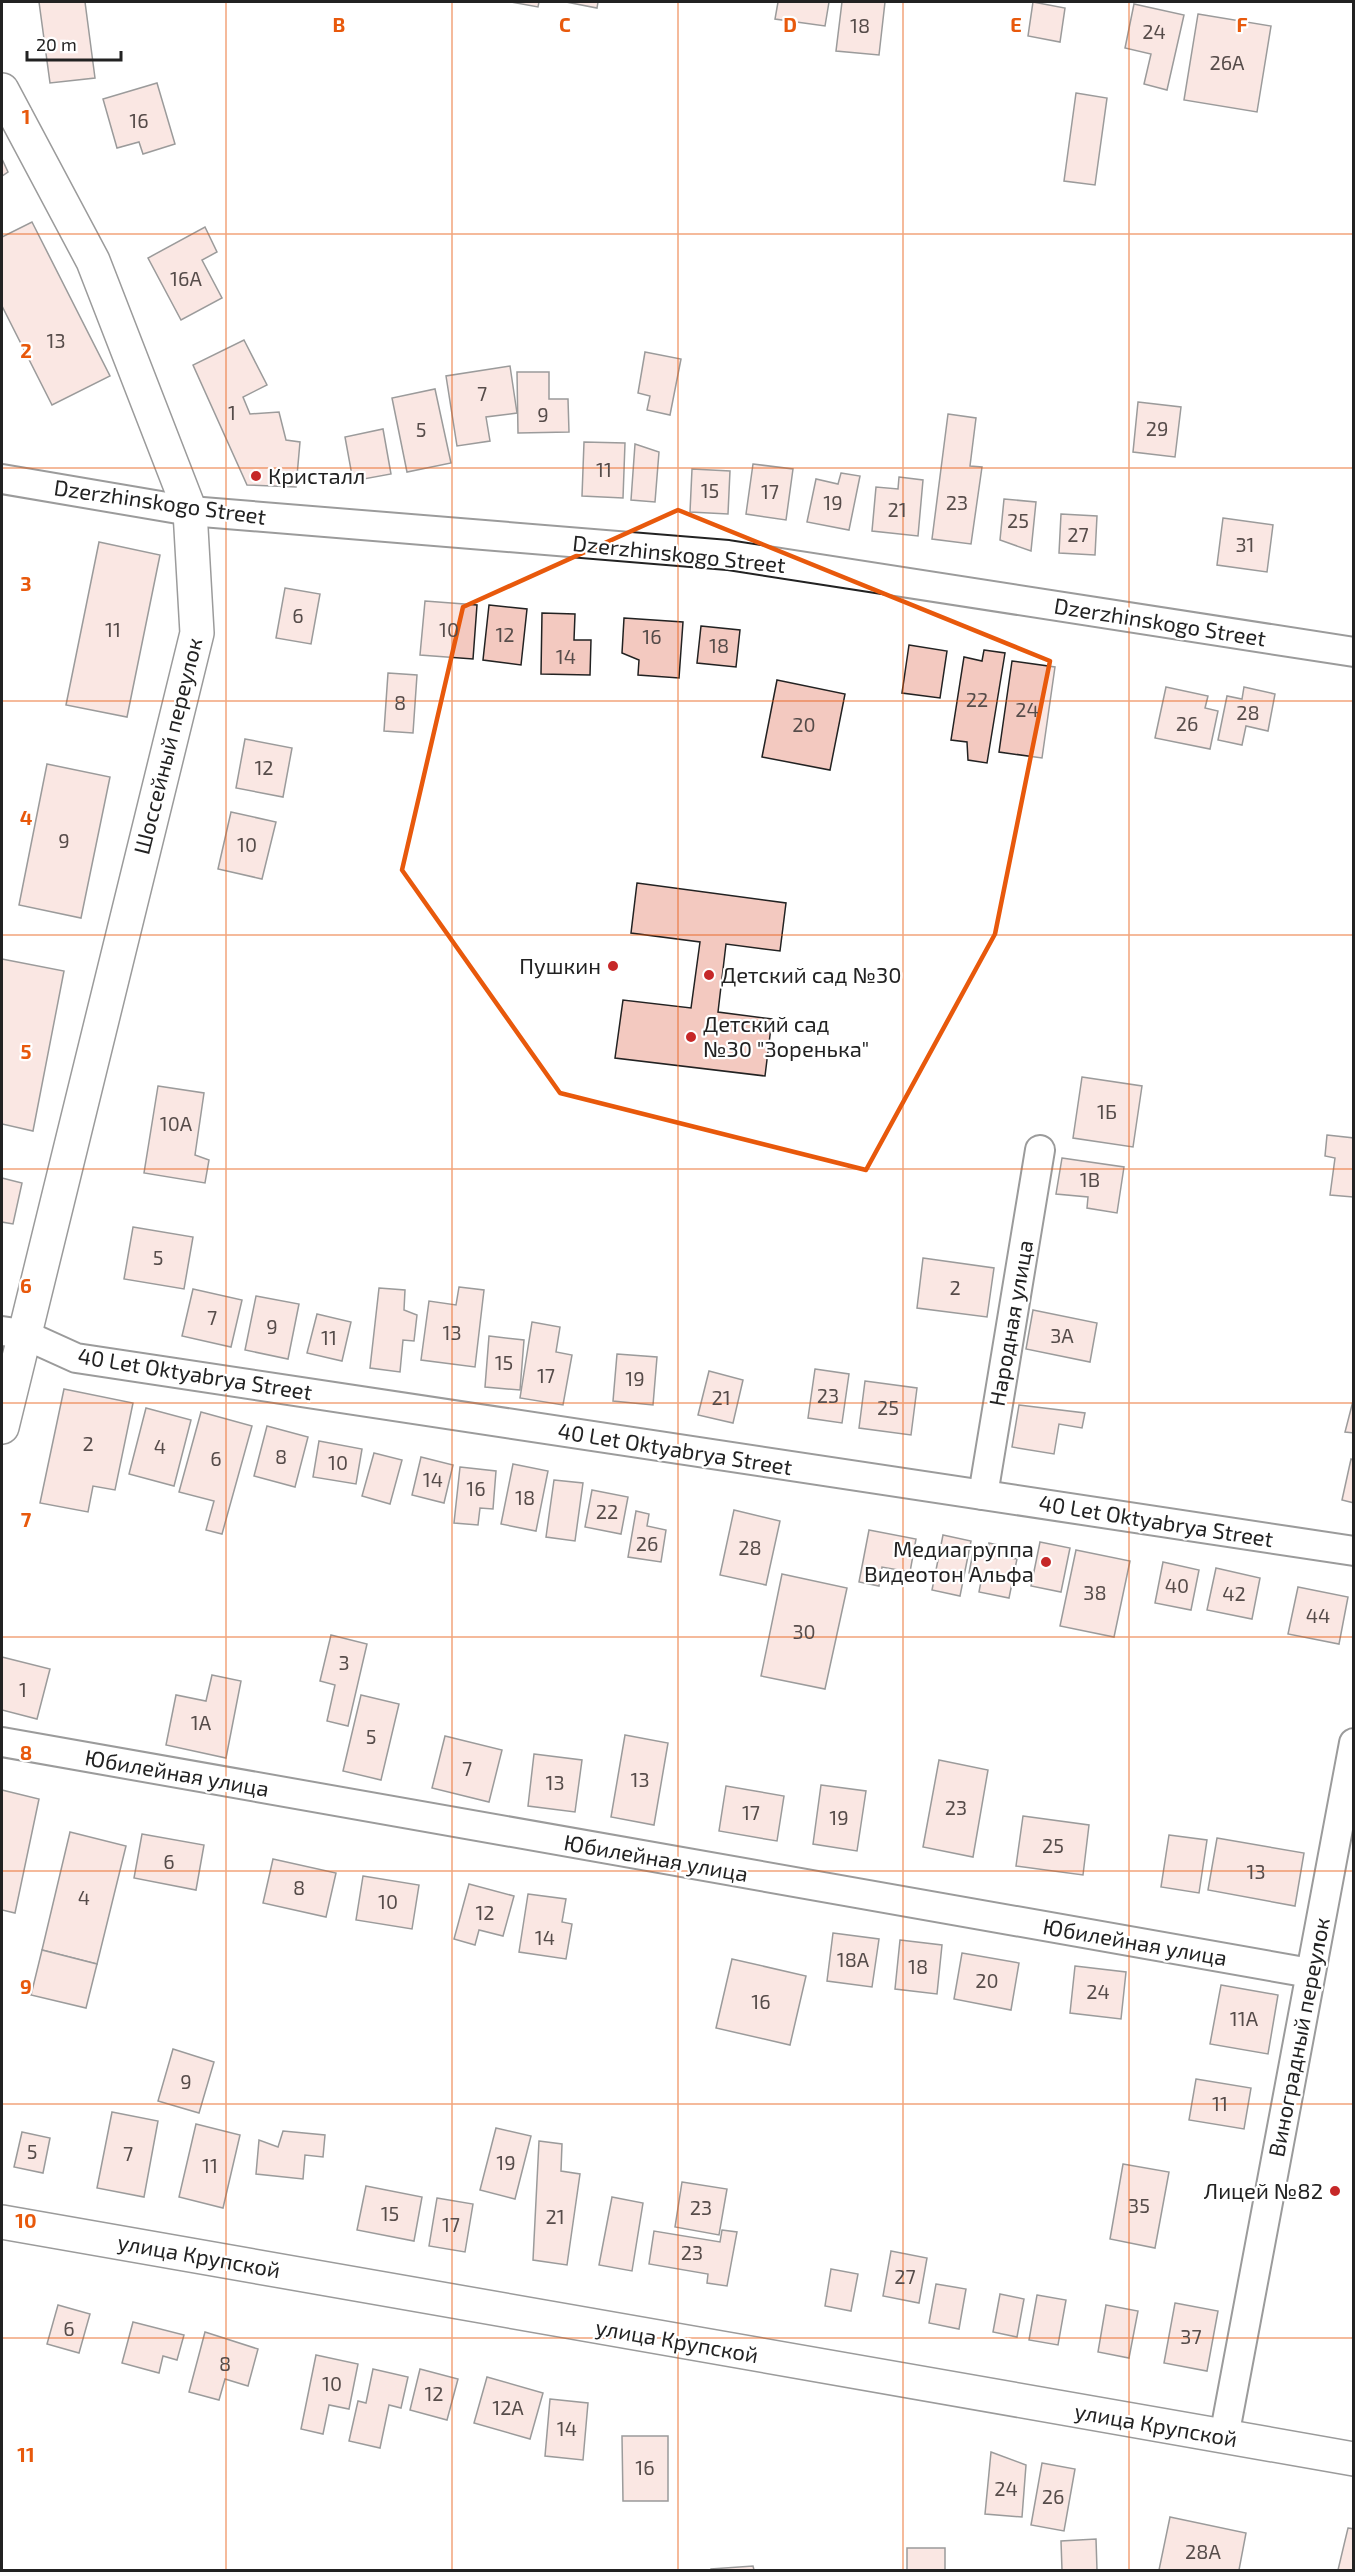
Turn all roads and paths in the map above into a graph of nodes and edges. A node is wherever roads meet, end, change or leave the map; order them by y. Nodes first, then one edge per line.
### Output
1 (2, 90) edge
2 (2, 479) edge
3 (190, 511) junction
4 (1353, 652) edge
5 (1040, 1150) dead end
6 (12, 1333) edge
7 (2, 1427) edge
8 (982, 1495) junction
9 (1353, 1551) edge
10 (2, 1742) edge
11 (1353, 1743) edge
12 (1311, 1973) junction
13 (2, 2222) edge
14 (1224, 2437) junction
15 (1353, 2459) edge

1 - 3 main road, Шоссейный переулок
2 - 3 street, Dzerzhinskogo Street
3 - 4 street, Dzerzhinskogo Street
3 - 6 main road, Шоссейный переулок
5 - 8 street, Народная улица
6 - 7 main road, Шоссейный переулок
6 - 8 street, 40 Let Oktyabrya Street
8 - 9 street, 40 Let Oktyabrya Street
10 - 12 street, Юбилейная улица
11 - 12 street, Виноградный переулок
12 - 14 street, Виноградный переулок
13 - 14 main road, улица Крупской
14 - 15 main road, улица Крупской

